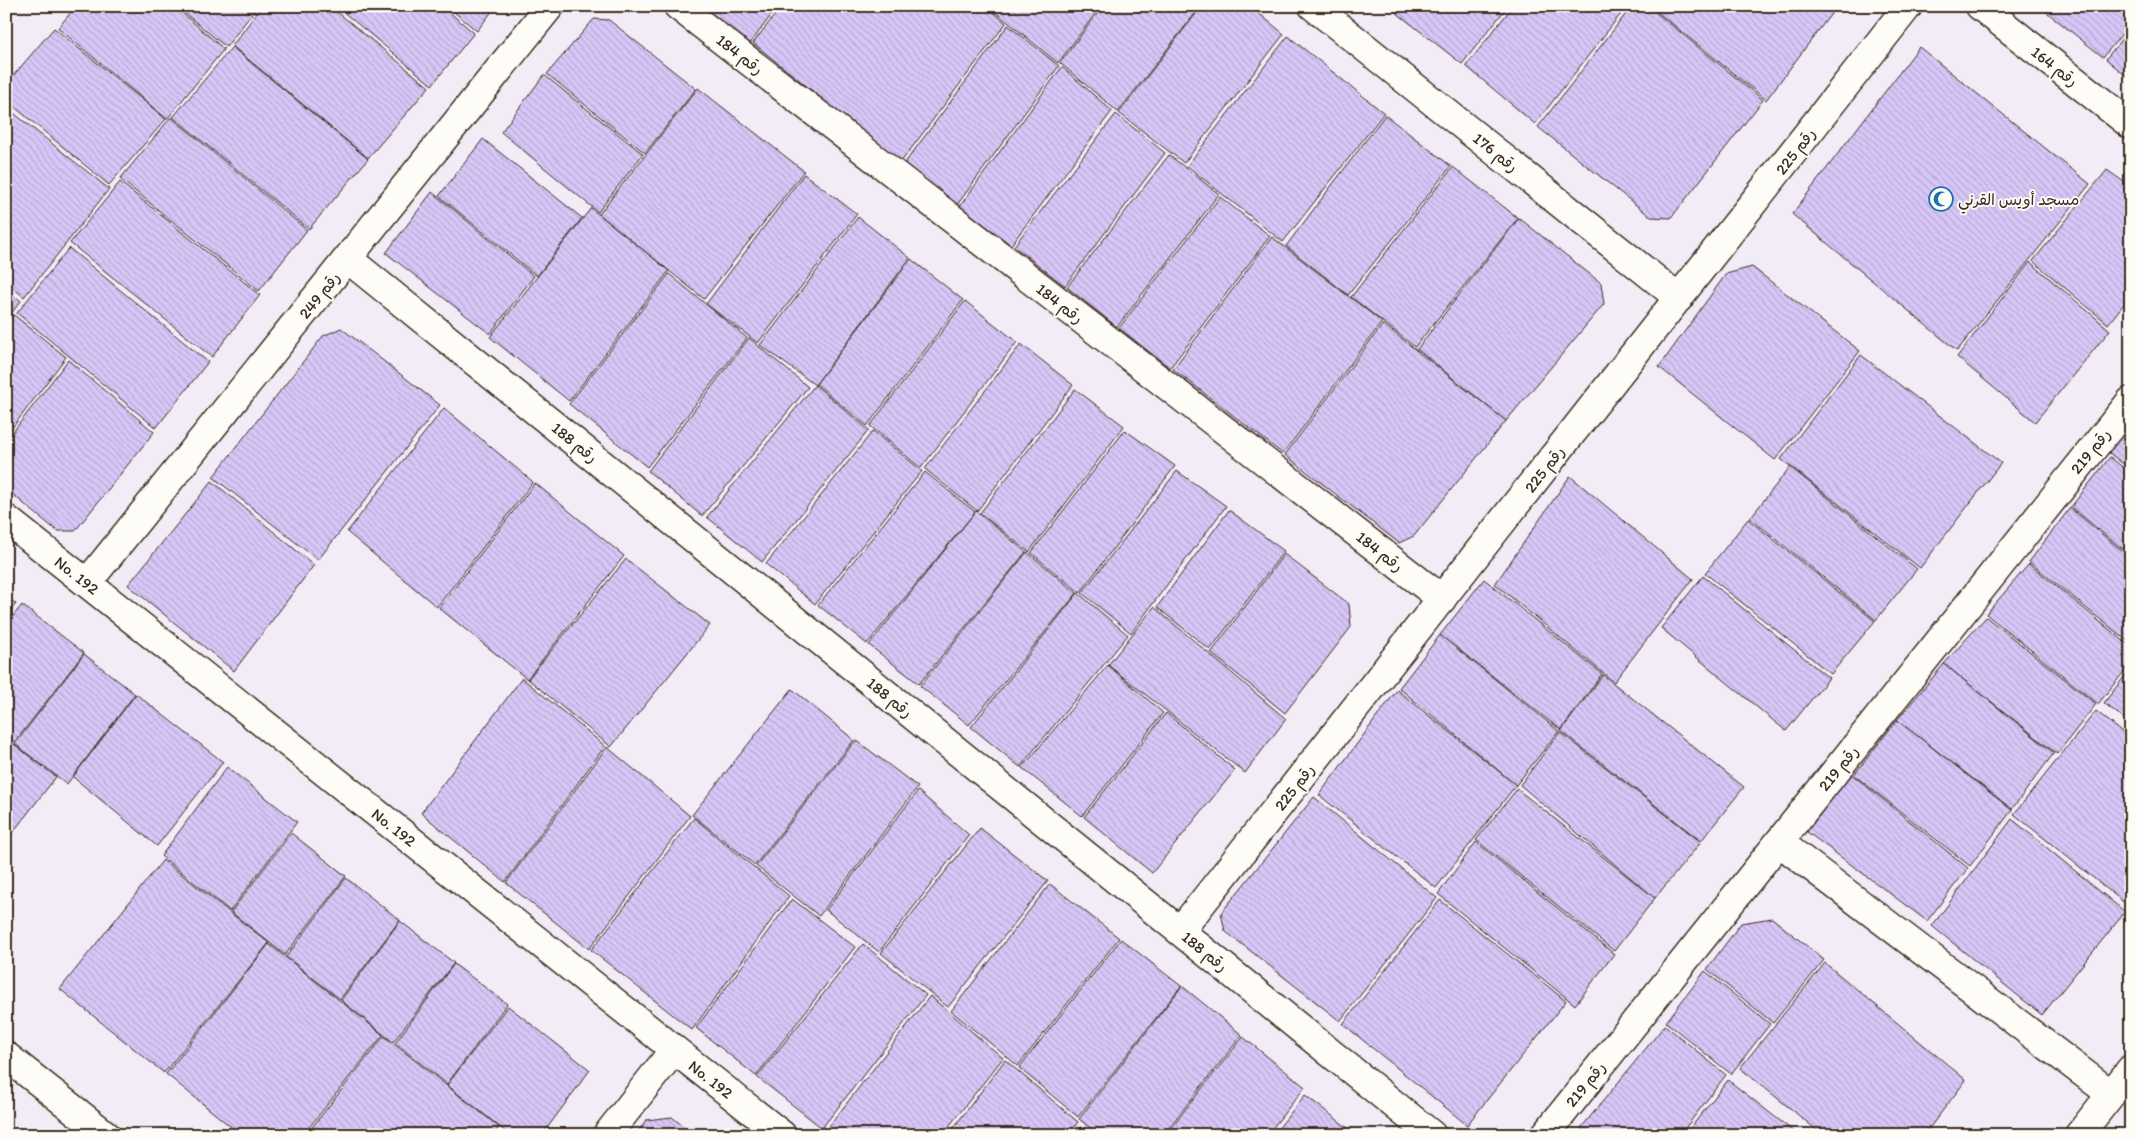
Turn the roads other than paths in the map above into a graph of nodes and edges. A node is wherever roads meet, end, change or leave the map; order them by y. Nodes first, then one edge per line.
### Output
1 (550, 6) edge
2 (678, 6) edge
3 (1313, 6) edge
4 (1908, 6) edge
5 (1980, 6) edge
6 (2131, 125) edge
7 (348, 258) junction
8 (1678, 298) junction
9 (2131, 401) edge
10 (6, 519) edge
11 (87, 583) junction
12 (1442, 599) junction
13 (1779, 842) junction
14 (1180, 931) junction
15 (674, 1050) junction
16 (6, 1056) edge
17 (2131, 1069) edge
18 (2111, 1094) junction
19 (106, 1135) edge
20 (607, 1135) edge
21 (782, 1135) edge
22 (1432, 1135) edge
23 (1545, 1135) edge
24 (2079, 1135) edge

1 - 7 street, رقم 249
2 - 12 street, رقم 184
3 - 8 street, رقم 176
4 - 8 street, رقم 225
5 - 6 street, رقم 164
7 - 11 street, رقم 249
7 - 14 street, رقم 188
8 - 12 street, رقم 225
9 - 13 street, رقم 219
10 - 11 street, No. 192
11 - 15 street, No. 192
12 - 14 street, رقم 225
13 - 18 street
13 - 23 street, رقم 219
14 - 22 street, رقم 188
15 - 20 street
15 - 21 street, No. 192
16 - 19 street
17 - 18 street
18 - 24 street

